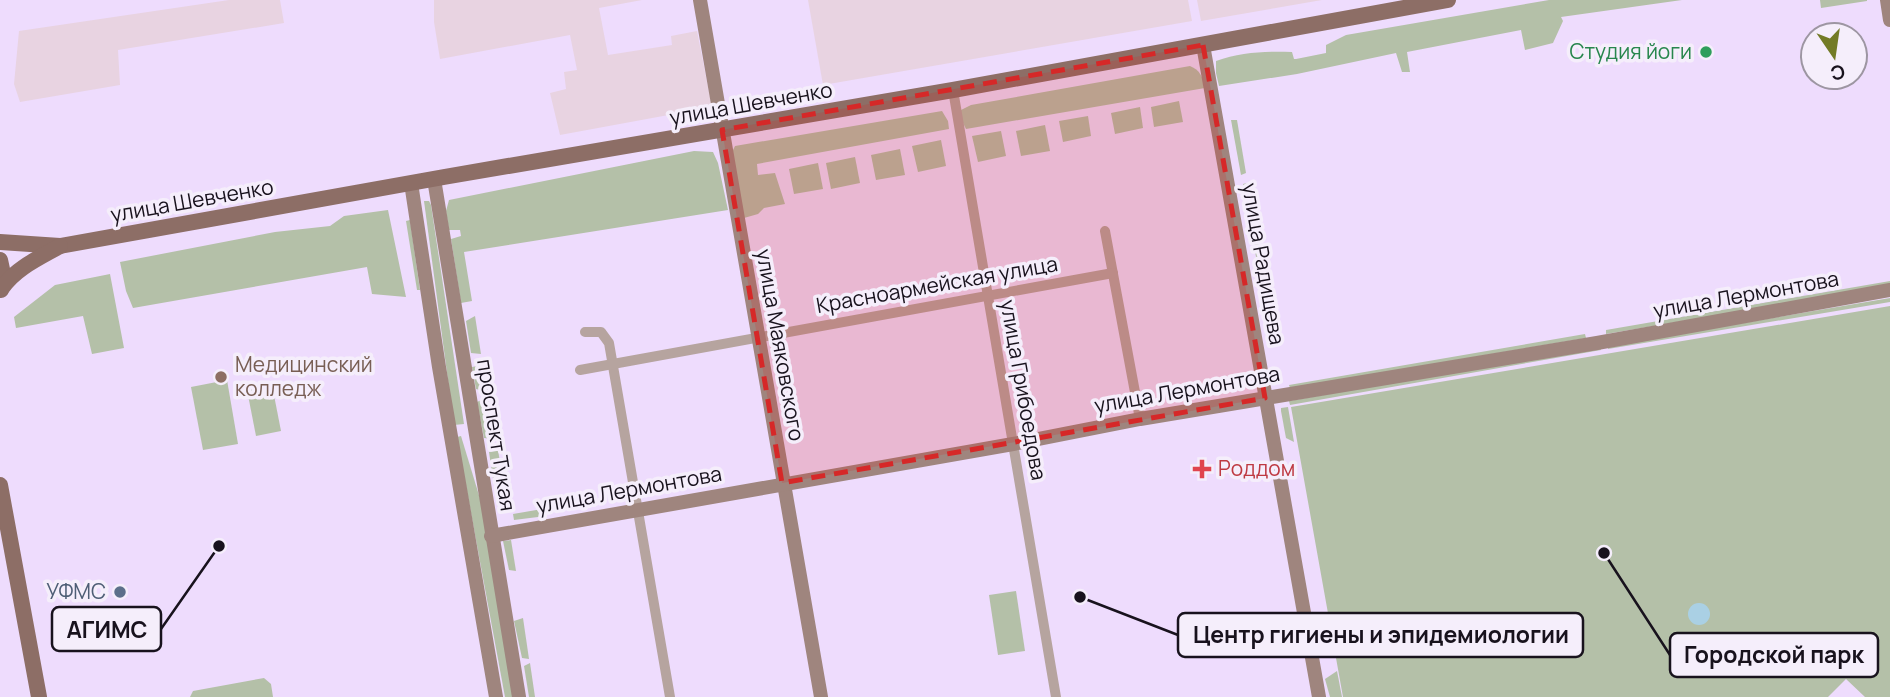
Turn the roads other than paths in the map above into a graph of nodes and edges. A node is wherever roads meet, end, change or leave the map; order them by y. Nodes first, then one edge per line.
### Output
1 (700, 0) edge
2 (1448, 0) edge
3 (1886, 0) edge
4 (1890, 20) edge
5 (1203, 45) junction
6 (953, 90) junction
7 (722, 130) junction
8 (434, 179) junction
9 (411, 183) junction
10 (1105, 231) dead end
11 (0, 242) edge
12 (60, 246) junction
13 (0, 260) edge
14 (1113, 272) junction
15 (1, 290) edge
16 (1890, 290) edge
17 (986, 296) junction
18 (585, 332) dead end
19 (758, 337) junction
20 (613, 363) junction
21 (580, 370) dead end
22 (1265, 398) junction
23 (1140, 419) junction
24 (473, 428) junction
25 (452, 433) junction
26 (1013, 444) junction
27 (782, 483) junction
28 (0, 485) edge
29 (637, 510) junction
30 (492, 536) junction
31 (39, 697) edge
32 (496, 697) edge
33 (519, 697) edge
34 (670, 697) edge
35 (821, 697) edge
36 (1056, 697) edge
37 (1319, 697) edge

1 - 7 street, улица Маяковского
2 - 5 main road, улица Шевченко
3 - 4 street
5 - 6 main road, улица Шевченко
5 - 22 street, улица Радищева
6 - 7 main road, улица Шевченко
6 - 17 street, улица Грибоедова
7 - 8 main road, улица Шевченко
7 - 19 street, улица Маяковского
8 - 9 main road, улица Шевченко
8 - 24 street, проспект Тукая
9 - 12 main road, улица Шевченко
9 - 25 street, проспект Тукая
10 - 14 street
11 - 12 main road
12 - 15 main road
13 - 15 main road
14 - 17 street, Красноармейская улица
14 - 23 street
16 - 22 street, улица Лермонтова
17 - 19 street, Красноармейская улица
17 - 26 street, улица Грибоедова
18 - 20 street
19 - 20 street, Красноармейская улица
19 - 27 street, улица Маяковского
20 - 21 street, Красноармейская улица
20 - 29 street
22 - 23 street, улица Лермонтова
22 - 37 street, улица Радищева
23 - 26 street, улица Лермонтова
24 - 25 street
24 - 30 street, проспект Тукая
25 - 32 street, проспект Тукая
26 - 27 street, улица Лермонтова
26 - 36 street, улица Грибоедова
27 - 29 street, улица Лермонтова
27 - 35 street, улица Маяковского
28 - 31 main road
29 - 30 street, улица Лермонтова
29 - 34 street
30 - 33 street, проспект Тукая

